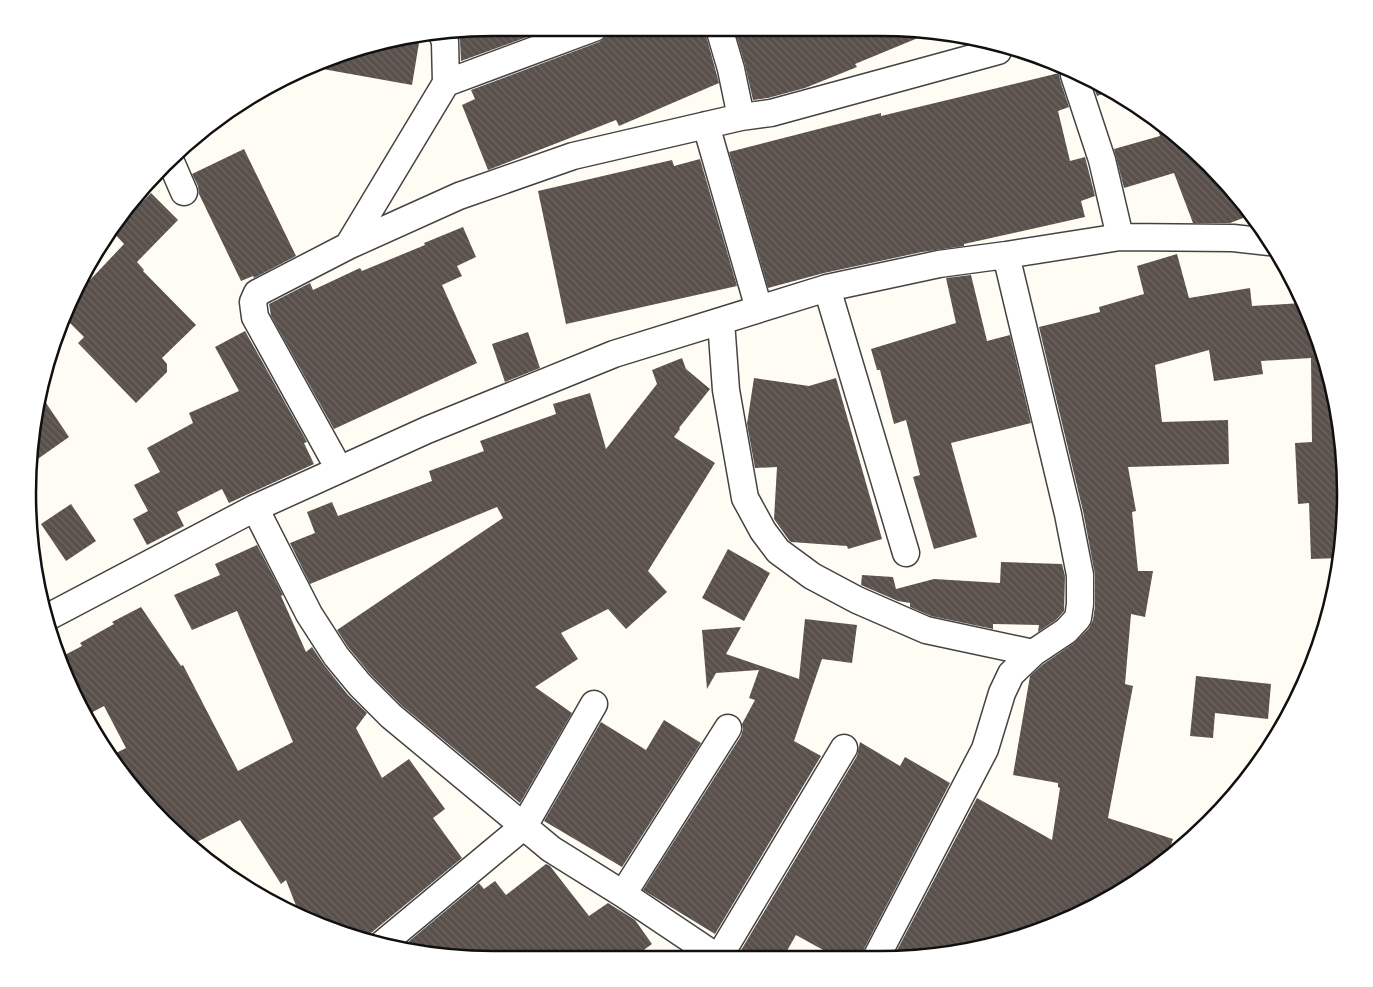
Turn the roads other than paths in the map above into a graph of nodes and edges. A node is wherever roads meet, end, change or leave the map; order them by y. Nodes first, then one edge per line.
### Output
1 (572, 36) edge
2 (721, 36) edge
3 (444, 39) edge
4 (996, 52) edge
5 (1076, 80) edge
6 (446, 83) junction
7 (741, 117) junction
8 (706, 125) junction
9 (173, 168) edge
10 (184, 192) dead end
11 (1120, 237) junction
12 (1261, 241) edge
13 (348, 246) junction
14 (1006, 256) junction
15 (827, 288) junction
16 (759, 309) junction
17 (721, 321) junction
18 (339, 470) junction
19 (255, 508) junction
20 (906, 553) dead end
21 (53, 614) edge
22 (1033, 653) junction
23 (594, 704) dead end
24 (728, 728) dead end
25 (844, 748) dead end
26 (524, 826) junction
27 (623, 894) junction
28 (389, 938) edge
29 (709, 951) edge
30 (722, 951) edge
31 (879, 951) edge

1 - 6 street
2 - 7 street
3 - 6 street
4 - 7 street
5 - 11 street
6 - 13 street
7 - 8 street
8 - 13 street
8 - 16 street
9 - 10 street
11 - 12 street
11 - 14 street
13 - 18 street
14 - 15 street
14 - 22 street
15 - 16 street
15 - 20 street
16 - 17 street
17 - 18 street
17 - 22 street
18 - 19 street
19 - 21 street
19 - 26 street
22 - 31 street
23 - 26 street
24 - 27 street
25 - 30 street
26 - 27 street
26 - 28 street
27 - 29 street

